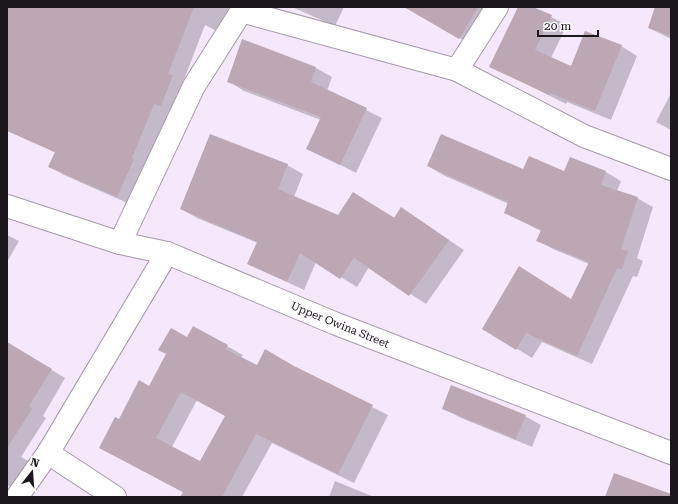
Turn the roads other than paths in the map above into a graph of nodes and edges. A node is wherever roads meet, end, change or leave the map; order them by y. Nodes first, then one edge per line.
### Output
1 (497, 7) edge
2 (243, 9) edge
3 (457, 70) junction
4 (671, 169) edge
5 (7, 206) edge
6 (120, 243) junction
7 (167, 253) junction
8 (671, 452) edge
9 (48, 453) junction
10 (17, 497) edge
11 (115, 497) edge

1 - 3 street
2 - 3 street
2 - 6 street
3 - 4 street
5 - 6 street, Upper Owina Street
6 - 7 street, Upper Owina Street
7 - 8 street, Upper Owina Street
7 - 9 street
9 - 10 street
9 - 11 street

